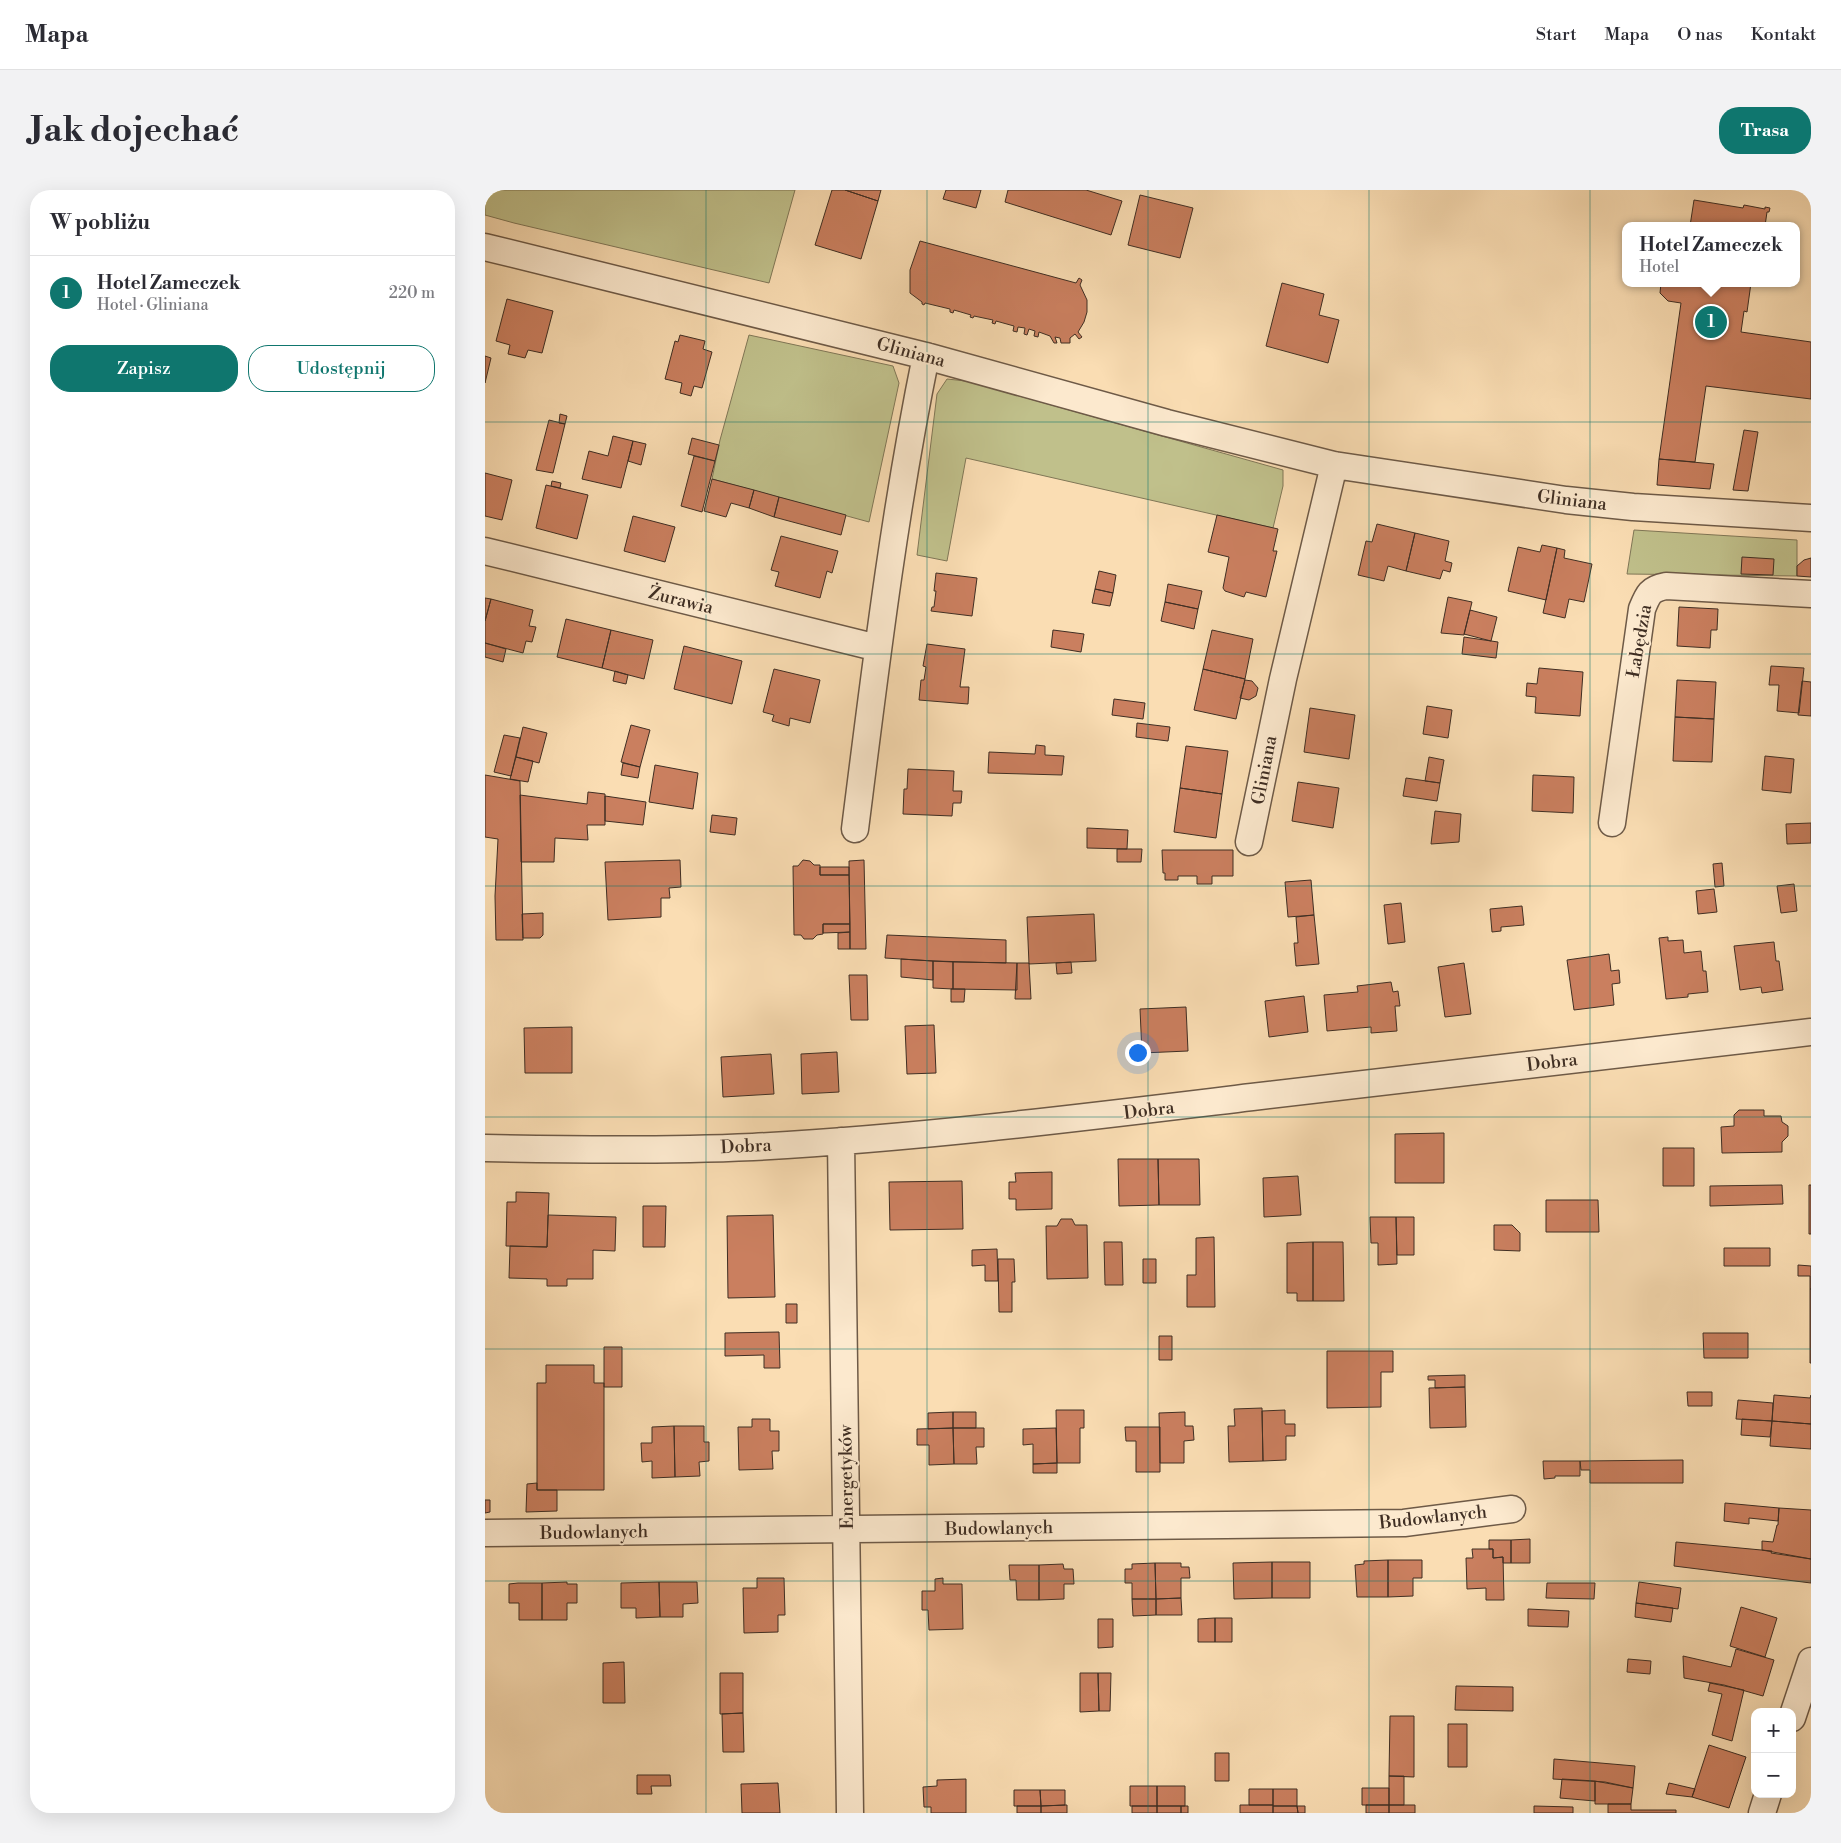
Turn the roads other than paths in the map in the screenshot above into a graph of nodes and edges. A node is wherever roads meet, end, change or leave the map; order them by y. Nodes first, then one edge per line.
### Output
1 (485, 247) edge
2 (926, 356) junction
3 (1334, 465) junction
4 (1811, 518) edge
5 (485, 551) edge
6 (1811, 594) edge
7 (877, 648) junction
8 (1612, 823) dead end
9 (855, 829) dead end
10 (1249, 842) dead end
11 (1811, 1032) edge
12 (841, 1141) junction
13 (485, 1148) edge
14 (1512, 1508) dead end
15 (847, 1529) junction
16 (485, 1534) edge
17 (1811, 1661) edge
18 (1795, 1708) edge
19 (1767, 1798) edge
20 (850, 1813) edge
21 (1761, 1813) edge

1 - 2 street, Gliniana
2 - 3 street, Gliniana
2 - 7 street
3 - 4 street, Gliniana
3 - 10 street, Gliniana
5 - 7 street, Żurawia
6 - 8 street, Łabędzia
7 - 9 street
11 - 12 street, Dobra
12 - 13 street, Dobra
12 - 15 street, Energetyków
14 - 15 street, Budowlanych
15 - 16 street, Budowlanych
15 - 20 street, Energetyków
17 - 18 street
19 - 21 street

